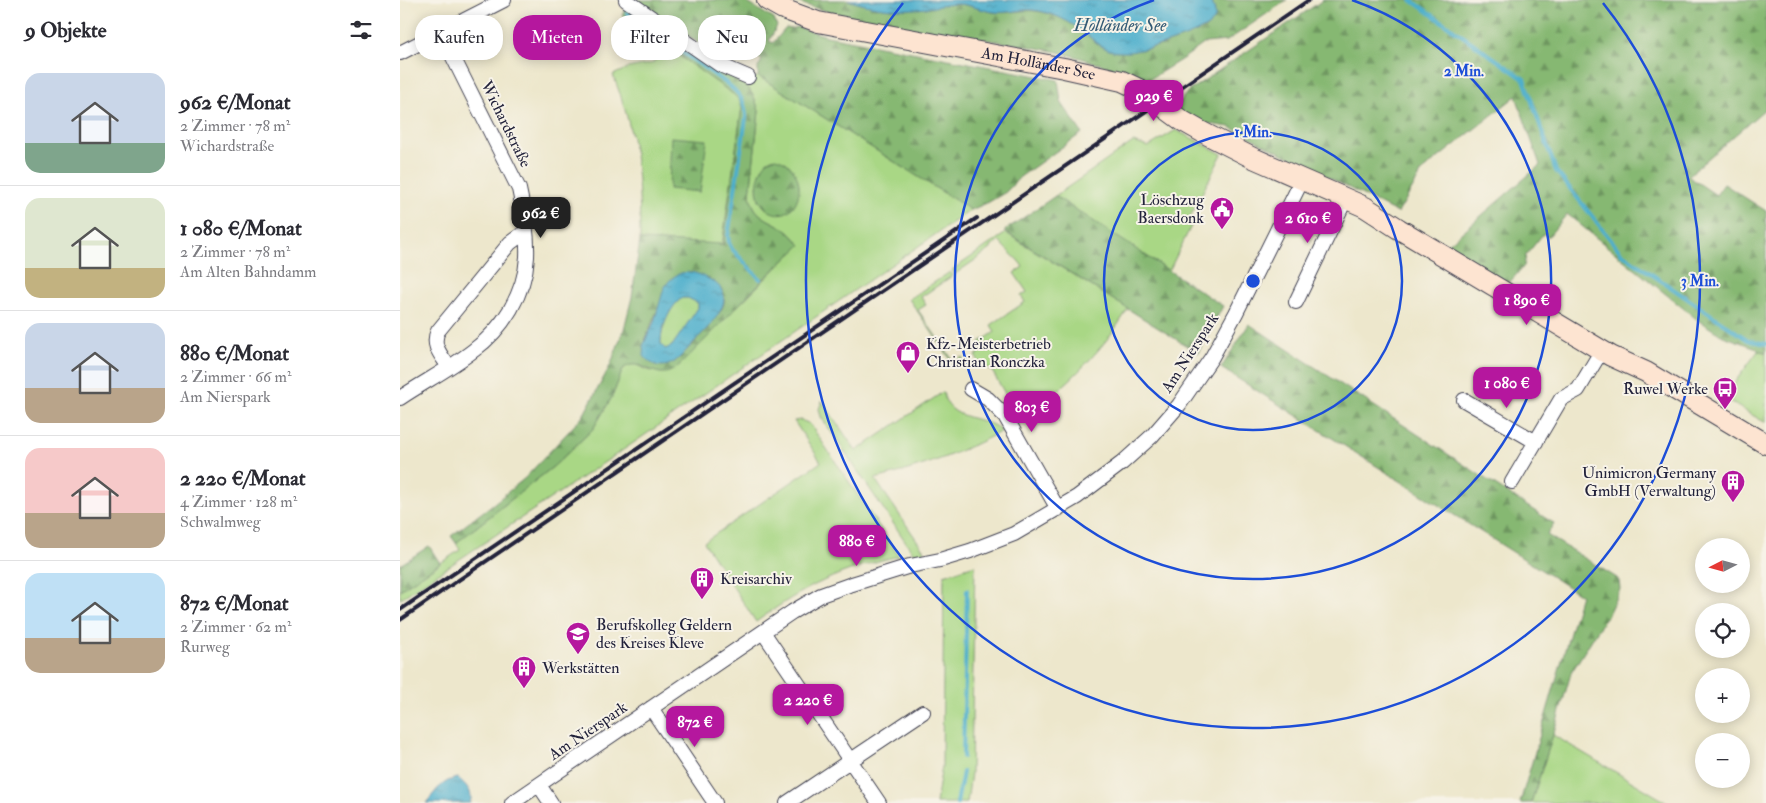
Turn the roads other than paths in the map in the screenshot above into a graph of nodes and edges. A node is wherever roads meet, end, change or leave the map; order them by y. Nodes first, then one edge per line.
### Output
1 (504, 0) edge
2 (626, 0) edge
3 (767, 0) edge
4 (475, 15) edge
5 (415, 46) edge
6 (400, 53) edge
7 (454, 60) edge
8 (748, 77) dead end
9 (1303, 178) junction
10 (1346, 198) junction
11 (526, 234) junction
12 (1296, 302) dead end
13 (1602, 350) junction
14 (449, 367) junction
15 (971, 389) dead end
16 (400, 398) edge
17 (1464, 400) dead end
18 (1536, 442) junction
19 (1766, 444) edge
20 (1512, 482) dead end
21 (1058, 509) junction
22 (763, 632) junction
23 (651, 708) junction
24 (923, 712) dead end
25 (849, 761) junction
26 (539, 785) junction
27 (512, 803) edge
28 (551, 803) edge
29 (715, 803) edge
30 (787, 803) edge
31 (879, 803) edge

1 - 4 street
2 - 8 street
3 - 9 street, Am Holländer See
5 - 6 street
7 - 11 street, Wichardstraße
9 - 10 street, Am Holländer See
9 - 21 street, Am Nierspark
10 - 12 street
10 - 13 street, Am Holländer See
11 - 14 street, Wichardstraße
11 - 14 street
13 - 18 street
13 - 19 street, Am Holländer See
14 - 16 street, Wichardstraße
15 - 21 street
17 - 18 street
18 - 20 street
21 - 22 street, Am Nierspark
22 - 23 street, Am Nierspark
22 - 25 street
23 - 26 street, Am Nierspark
23 - 29 street
24 - 25 street
25 - 30 street
25 - 31 street
26 - 27 street, Am Nierspark
26 - 28 street

